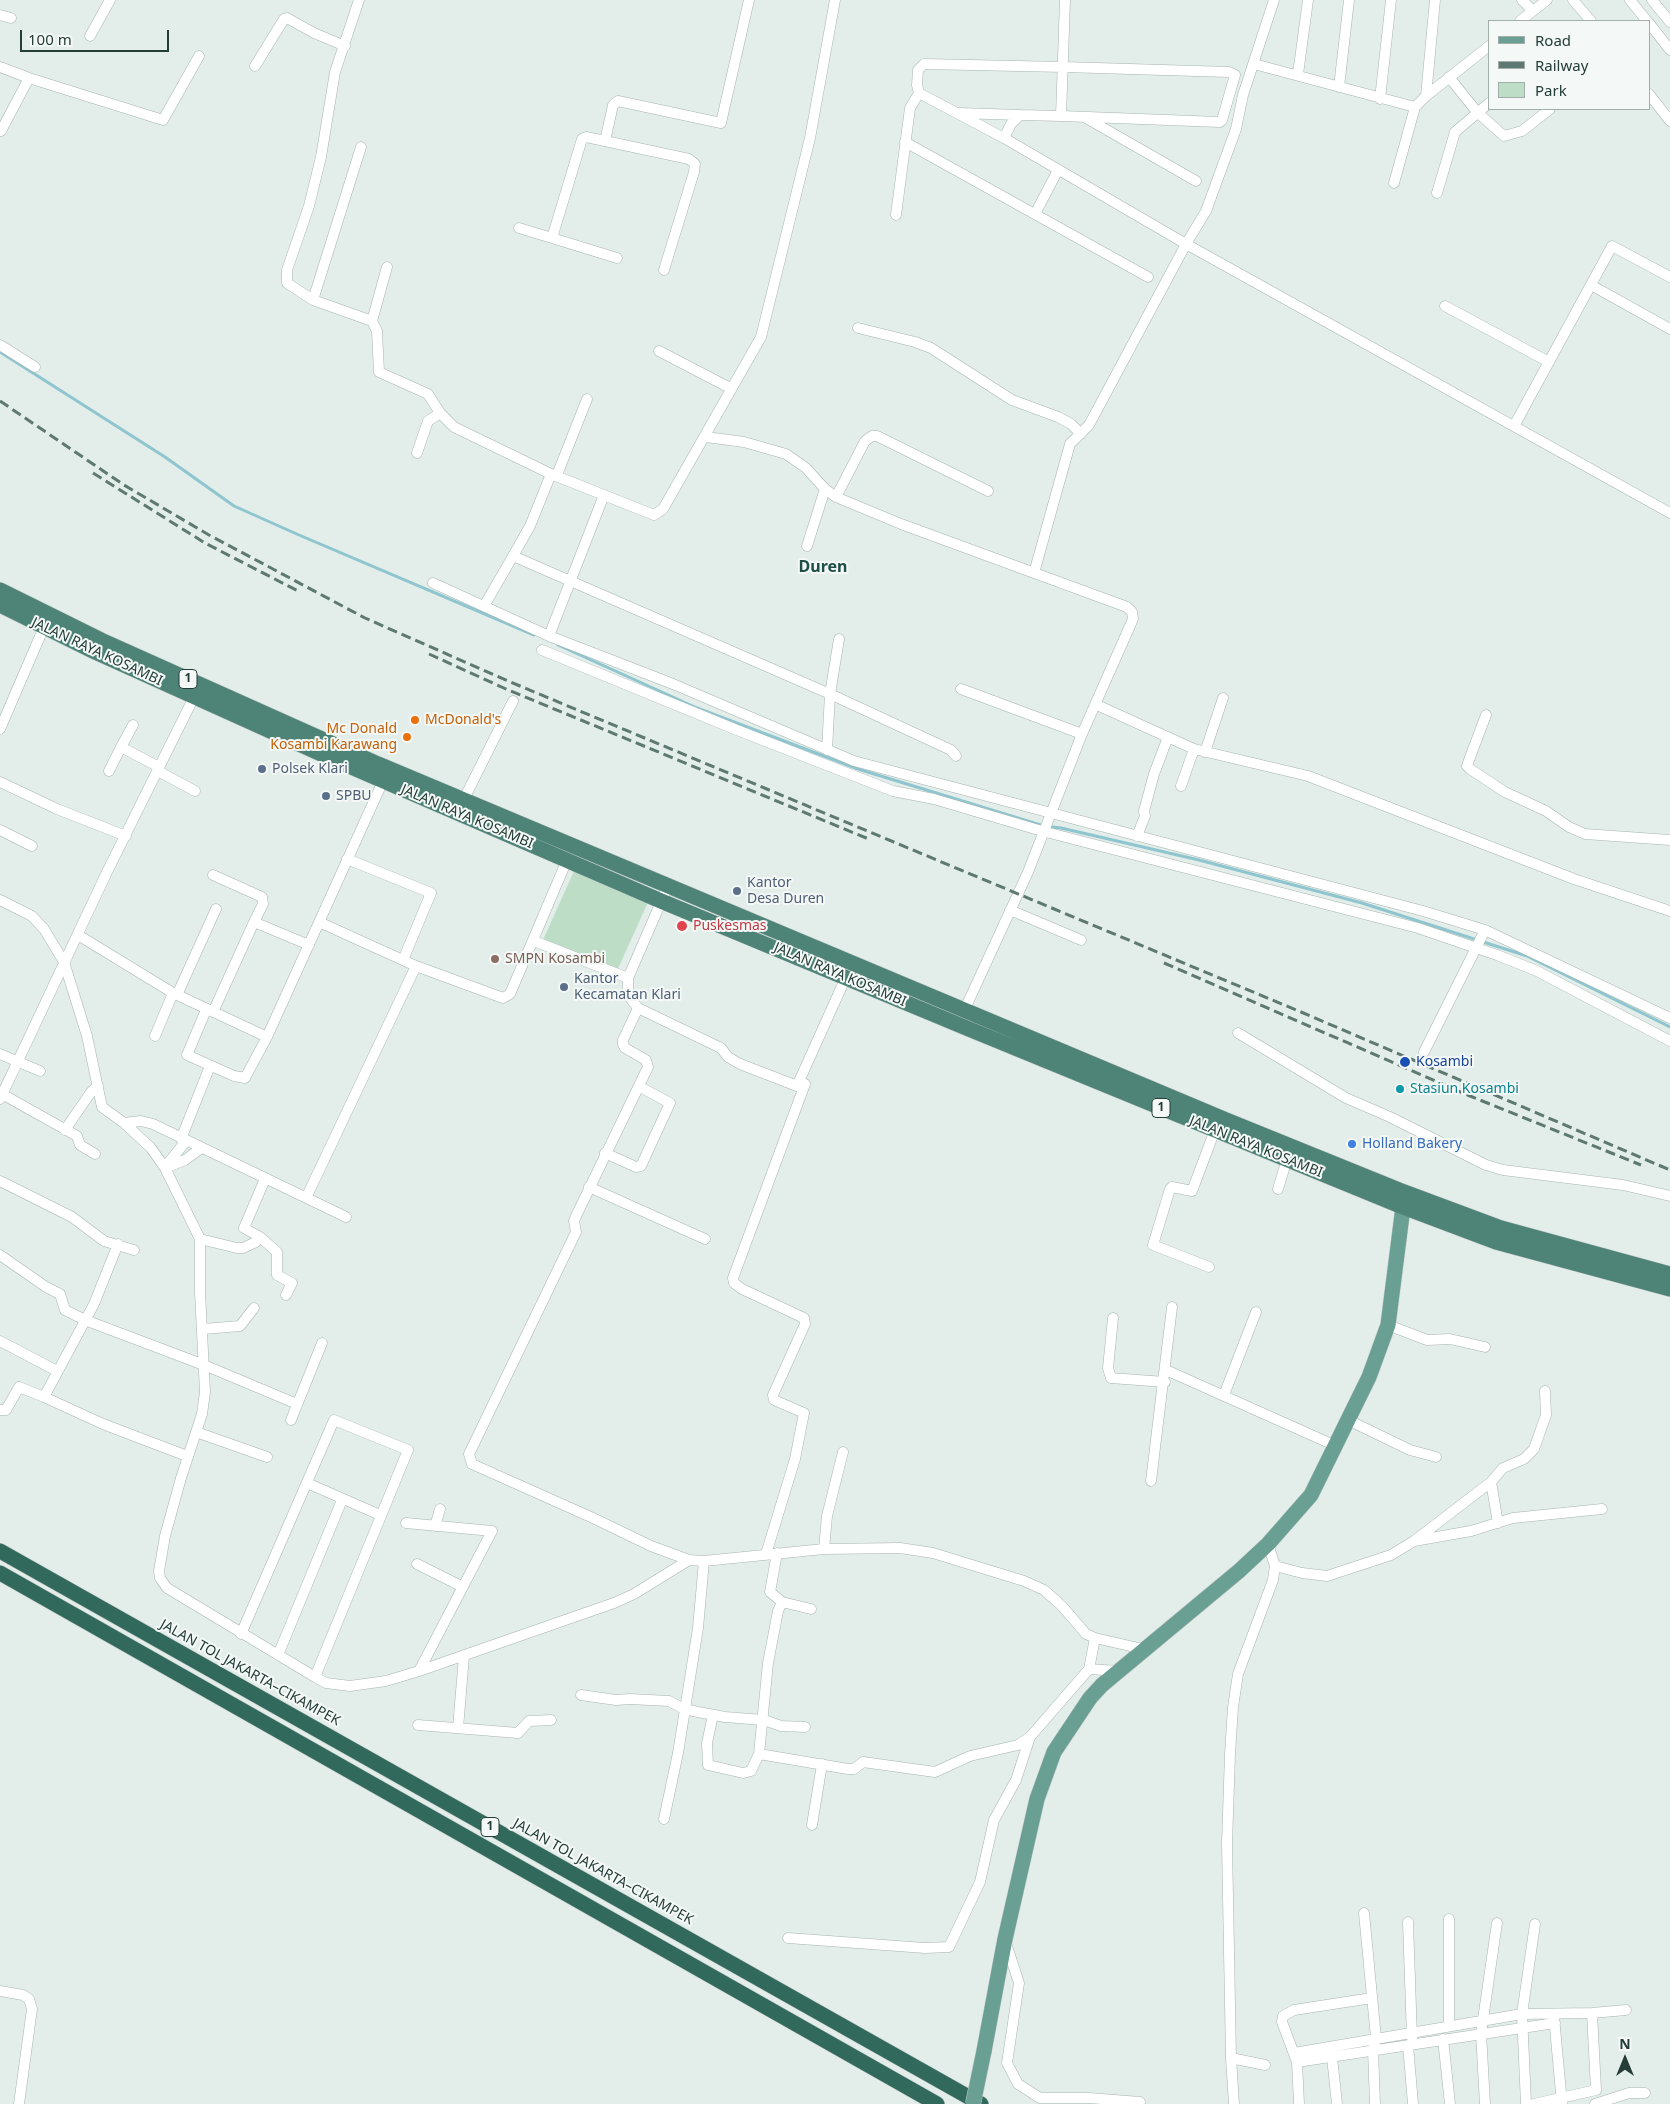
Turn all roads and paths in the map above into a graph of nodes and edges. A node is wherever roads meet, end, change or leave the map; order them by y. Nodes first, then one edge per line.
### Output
1 (110, 0) edge
2 (359, 0) edge
3 (749, 0) edge
4 (835, 0) edge
5 (1065, 0) edge
6 (1274, 0) edge
7 (1308, 0) edge
8 (1349, 0) edge
9 (1391, 0) edge
10 (1435, 0) edge
11 (1522, 0) edge
12 (1547, 0) edge
13 (1573, 0) edge
14 (1630, 0) edge
15 (1652, 0) edge
16 (1533, 11) junction
17 (0, 15) edge
18 (11, 18) dead end
19 (1521, 20) edge
20 (1590, 20) edge
21 (1646, 20) edge
22 (1670, 22) edge
23 (1650, 25) edge
24 (90, 36) dead end
25 (345, 46) junction
26 (1488, 47) edge
27 (1670, 50) edge
28 (199, 56) dead end
29 (1254, 64) junction
30 (255, 66) dead end
31 (1064, 66) junction
32 (0, 67) edge
33 (1298, 74) junction
34 (1449, 77) junction
35 (29, 78) junction
36 (1339, 87) junction
37 (919, 93) junction
38 (1650, 95) edge
39 (1426, 96) junction
40 (1380, 99) junction
41 (1488, 104) edge
42 (1415, 107) junction
43 (1549, 110) edge
44 (955, 112) junction
45 (1478, 112) junction
46 (1020, 115) junction
47 (1061, 116) junction
48 (1084, 117) junction
49 (1670, 121) edge
50 (1, 131) edge
51 (1004, 138) junction
52 (605, 141) junction
53 (905, 142) junction
54 (362, 148) dead end
55 (1058, 170) junction
56 (1196, 180) dead end
57 (1394, 183) dead end
58 (1437, 193) dead end
59 (1035, 214) junction
60 (896, 215) dead end
61 (519, 228) dead end
62 (552, 238) junction
63 (1186, 244) junction
64 (617, 258) dead end
65 (387, 267) dead end
66 (664, 270) dead end
67 (1148, 277) dead end
68 (1670, 277) edge
69 (1591, 285) junction
70 (313, 300) junction
71 (1445, 306) dead end
72 (372, 321) junction
73 (858, 328) dead end
74 (1670, 329) edge
75 (0, 345) edge
76 (659, 351) dead end
77 (1549, 362) junction
78 (34, 367) dead end
79 (730, 388) junction
80 (587, 399) dead end
81 (440, 413) junction
82 (1514, 426) junction
83 (1081, 434) junction
84 (706, 437) junction
85 (417, 453) dead end
86 (554, 474) junction
87 (825, 489) junction
88 (988, 491) dead end
89 (604, 495) junction
90 (836, 497) junction
91 (1670, 513) edge
92 (807, 546) dead end
93 (513, 556) junction
94 (1034, 573) junction
95 (569, 581) junction
96 (433, 583) dead end
97 (0, 590) edge
98 (0, 605) edge
99 (484, 606) junction
100 (44, 628) junction
101 (549, 636) junction
102 (839, 639) dead end
103 (542, 650) dead end
104 (590, 660) junction
105 (961, 688) dead end
106 (830, 694) junction
107 (194, 697) junction
108 (1223, 698) dead end
109 (513, 701) dead end
110 (1097, 706) junction
111 (1486, 715) dead end
112 (741, 723) junction
113 (133, 724) dead end
114 (0, 729) edge
115 (1082, 734) junction
116 (1168, 737) junction
117 (121, 747) junction
118 (1200, 751) junction
119 (956, 756) dead end
120 (832, 758) junction
121 (850, 768) junction
122 (158, 769) junction
123 (109, 771) dead end
124 (378, 774) junction
125 (0, 782) edge
126 (1181, 786) dead end
127 (195, 791) dead end
128 (937, 792) junction
129 (464, 799) junction
130 (1046, 823) junction
131 (0, 830) edge
132 (126, 836) junction
133 (1136, 836) junction
134 (1670, 840) edge
135 (32, 846) dead end
136 (347, 859) junction
137 (567, 860) junction
138 (213, 875) dead end
139 (668, 886) junction
140 (0, 900) edge
141 (661, 901) junction
142 (216, 909) dead end
143 (1669, 909) edge
144 (1010, 910) junction
145 (254, 922) junction
146 (319, 922) junction
147 (78, 935) junction
148 (1481, 938) junction
149 (1081, 940) dead end
150 (534, 941) junction
151 (309, 945) junction
152 (403, 960) junction
153 (64, 962) junction
154 (416, 966) junction
155 (846, 977) junction
156 (628, 978) junction
157 (175, 994) junction
158 (638, 1008) junction
159 (964, 1010) junction
160 (209, 1011) junction
161 (1670, 1018) edge
162 (1238, 1033) dead end
163 (155, 1036) dead end
164 (267, 1037) junction
165 (1670, 1041) edge
166 (1424, 1052) dead end
167 (0, 1054) edge
168 (18, 1062) junction
169 (210, 1066) junction
170 (40, 1071) dead end
171 (806, 1084) dead end
172 (98, 1086) junction
173 (640, 1087) junction
174 (1, 1097) edge
175 (124, 1123) junction
176 (65, 1130) junction
177 (1214, 1130) junction
178 (183, 1140) junction
179 (200, 1149) junction
180 (605, 1153) junction
181 (95, 1154) dead end
182 (1287, 1159) junction
183 (165, 1168) junction
184 (265, 1179) junction
185 (0, 1181) edge
186 (589, 1187) junction
187 (1278, 1189) dead end
188 (1670, 1196) edge
189 (306, 1198) junction
190 (1403, 1207) junction
191 (346, 1217) dead end
192 (260, 1237) junction
193 (200, 1239) junction
194 (705, 1239) dead end
195 (118, 1244) junction
196 (134, 1250) dead end
197 (0, 1255) edge
198 (1209, 1267) dead end
199 (1670, 1274) edge
200 (1670, 1289) edge
201 (286, 1295) dead end
202 (1172, 1307) dead end
203 (254, 1308) dead end
204 (1256, 1312) dead end
205 (1113, 1318) dead end
206 (85, 1320) junction
207 (1388, 1325) junction
208 (203, 1329) junction
209 (0, 1341) edge
210 (322, 1343) dead end
211 (1485, 1347) dead end
212 (204, 1365) junction
213 (1166, 1370) junction
214 (57, 1371) junction
215 (1164, 1382) junction
216 (1545, 1391) dead end
217 (1224, 1395) junction
218 (44, 1397) junction
219 (297, 1404) junction
220 (0, 1410) edge
221 (291, 1420) dead end
222 (1348, 1420) junction
223 (196, 1432) junction
224 (324, 1442) junction
225 (334, 1446) dead end
226 (1336, 1446) junction
227 (843, 1452) dead end
228 (187, 1456) junction
229 (1436, 1457) dead end
230 (267, 1458) dead end
231 (1151, 1481) dead end
232 (1491, 1482) junction
233 (307, 1483) junction
234 (342, 1500) junction
235 (440, 1509) dead end
236 (1602, 1509) dead end
237 (380, 1515) junction
238 (406, 1523) dead end
239 (1498, 1524) junction
240 (435, 1526) junction
241 (1414, 1541) junction
242 (1268, 1544) junction
243 (824, 1549) junction
244 (0, 1551) edge
245 (777, 1553) junction
246 (766, 1554) junction
247 (689, 1560) junction
248 (704, 1561) junction
249 (417, 1564) dead end
250 (1275, 1566) junction
251 (0, 1572) edge
252 (463, 1587) junction
253 (782, 1602) junction
254 (811, 1609) dead end
255 (242, 1634) junction
256 (1095, 1638) junction
257 (1143, 1649) junction
258 (278, 1655) junction
259 (464, 1656) junction
260 (1089, 1669) junction
261 (1118, 1670) junction
262 (419, 1671) junction
263 (314, 1677) junction
264 (581, 1695) dead end
265 (684, 1709) junction
266 (713, 1715) junction
267 (551, 1720) dead end
268 (764, 1720) junction
269 (418, 1725) dead end
270 (806, 1727) dead end
271 (458, 1728) junction
272 (1030, 1737) junction
273 (759, 1754) junction
274 (822, 1764) junction
275 (664, 1819) dead end
276 (812, 1825) dead end
277 (1364, 1913) dead end
278 (1449, 1919) dead end
279 (1408, 1922) dead end
280 (1497, 1923) dead end
281 (1535, 1924) dead end
282 (788, 1938) dead end
283 (1005, 1939) junction
284 (0, 1991) edge
285 (1372, 1998) junction
286 (1626, 2010) dead end
287 (1522, 2014) junction
288 (1592, 2014) junction
289 (1554, 2018) junction
290 (1484, 2020) junction
291 (1449, 2025) junction
292 (1521, 2027) junction
293 (1411, 2032) junction
294 (1481, 2033) junction
295 (1376, 2038) junction
296 (1443, 2039) junction
297 (1411, 2044) junction
298 (1373, 2050) junction
299 (1332, 2057) junction
300 (1231, 2058) junction
301 (1295, 2058) junction
302 (1265, 2065) dead end
303 (1645, 2093) dead end
304 (1562, 2101) edge
305 (1140, 2102) dead end
306 (19, 2104) edge
307 (937, 2104) edge
308 (973, 2104) edge
309 (981, 2104) edge
310 (1234, 2104) edge
311 (1299, 2104) edge
312 (1337, 2104) edge
313 (1375, 2104) edge
314 (1413, 2104) edge
315 (1450, 2104) edge
316 (1485, 2104) edge
317 (1526, 2104) edge
318 (1534, 2104) edge
319 (1595, 2104) edge

1 - 24 street
2 - 25 street
3 - 52 street
4 - 79 street
5 - 31 street
6 - 29 street
7 - 33 street
8 - 36 street
9 - 40 street
10 - 39 street
11 - 16 street
12 - 16 street
13 - 20 street
14 - 21 street
15 - 22 street
16 - 19 street
17 - 18 street
23 - 27 street
25 - 30 street
25 - 70 street
26 - 34 street
28 - 35 street
29 - 33 street
29 - 63 street
31 - 37 street
31 - 47 street
31 - 48 street
32 - 35 street
33 - 36 street
34 - 39 street
34 - 45 street
35 - 50 street
36 - 40 street
37 - 44 street
37 - 53 street
38 - 49 street
39 - 42 street
40 - 42 street
41 - 45 street
42 - 57 street
43 - 45 street
44 - 46 street
44 - 51 street
45 - 58 street
46 - 47 street
46 - 51 street
47 - 48 street
48 - 56 street
51 - 55 street
52 - 62 street
52 - 66 street
53 - 59 street
53 - 60 street
54 - 70 street
55 - 59 street
55 - 63 street
59 - 67 street
61 - 62 street
62 - 64 street
63 - 82 street
63 - 83 street
65 - 72 street
68 - 69 street
69 - 74 street
69 - 77 street
70 - 72 street
71 - 77 street
72 - 81 street
73 - 83 street
75 - 78 street
76 - 79 street
77 - 82 street
79 - 84 street
80 - 86 street
81 - 85 street
81 - 86 street
82 - 91 street
83 - 94 street
84 - 87 street
84 - 89 street
86 - 89 street
86 - 93 street
87 - 90 street
87 - 92 street
88 - 90 street
89 - 95 street
90 - 94 street
93 - 95 street
93 - 99 street
94 - 110 street
95 - 101 street
95 - 106 street
96 - 99 street
97 - 124 highway, JALAN RAYA KOSAMBI / 1
98 - 100 highway, JALAN RAYA KOSAMBI / 1
99 - 101 street
100 - 107 highway, JALAN RAYA KOSAMBI / 1
100 - 114 street
101 - 104 street
102 - 106 street
103 - 104 street
104 - 112 street
104 - 112 street
105 - 115 street
106 - 119 street
106 - 120 street
107 - 122 street
107 - 124 highway, JALAN RAYA KOSAMBI / 1
108 - 118 street
109 - 129 street
110 - 115 street
110 - 116 street
111 - 134 street
112 - 120 street
112 - 120 street
113 - 117 street
115 - 130 street
116 - 118 street
116 - 133 street
117 - 122 street
117 - 123 street
118 - 126 street
118 - 143 street
120 - 121 street
120 - 121 street
121 - 128 street
121 - 128 street
122 - 127 street
122 - 132 street
124 - 129 highway, JALAN RAYA KOSAMBI / 1
124 - 136 street
124 - 137 highway, JALAN RAYA KOSAMBI / 1
125 - 132 street
128 - 130 street
128 - 130 street
129 - 139 highway, JALAN RAYA KOSAMBI / 1
130 - 133 street
130 - 144 street
130 - 148 street
131 - 135 street
132 - 147 street
133 - 148 street
136 - 146 street
136 - 152 street
137 - 141 highway, JALAN RAYA KOSAMBI / 1
137 - 150 street
138 - 145 street
139 - 141 street
139 - 159 highway, JALAN RAYA KOSAMBI / 1
140 - 153 street
141 - 155 highway, JALAN RAYA KOSAMBI / 1
141 - 156 street
142 - 157 street
144 - 149 street
144 - 159 street
145 - 151 street
145 - 160 street
146 - 151 street
146 - 152 street
147 - 153 street
147 - 157 street
148 - 161 street
148 - 165 street
148 - 166 street
150 - 154 street
150 - 156 street
151 - 164 street
152 - 154 street
153 - 168 street
153 - 172 street
154 - 189 street
155 - 158 street
155 - 177 highway, JALAN RAYA KOSAMBI / 1
156 - 158 street
157 - 160 street
157 - 163 street
158 - 173 street
159 - 199 highway, JALAN RAYA KOSAMBI / 1
160 - 164 street
160 - 169 street
162 - 188 street
164 - 169 street
167 - 168 street
168 - 170 street
168 - 174 street
169 - 178 street
171 - 246 street
172 - 175 street
172 - 176 street
173 - 180 street
173 - 180 street
174 - 176 street
175 - 178 street
175 - 183 street
176 - 181 street
177 - 182 highway, JALAN RAYA KOSAMBI / 1
177 - 198 street
178 - 179 street
178 - 183 street
179 - 183 street
179 - 184 street
180 - 186 street
182 - 187 street
182 - 190 highway, JALAN RAYA KOSAMBI / 1
183 - 193 street
184 - 189 street
184 - 192 street
185 - 195 street
186 - 194 street
186 - 247 street
189 - 191 street
190 - 200 highway, JALAN RAYA KOSAMBI / 1
190 - 207 main road
192 - 193 street
192 - 201 street
193 - 208 street
195 - 196 street
195 - 206 street
197 - 206 street
202 - 213 street
203 - 208 street
204 - 217 street
205 - 215 street
206 - 212 street
206 - 214 street
207 - 211 street
207 - 222 main road
208 - 212 street
209 - 214 street
210 - 219 street
212 - 219 street
212 - 223 street
213 - 215 street
213 - 217 street
214 - 218 street
215 - 231 street
216 - 232 street
217 - 226 street
218 - 220 street
218 - 228 street
219 - 221 street
222 - 226 main road
222 - 229 street
223 - 228 street
223 - 230 street
224 - 225 street
224 - 233 street
224 - 237 street
226 - 242 main road
227 - 243 street
228 - 255 street
232 - 239 street
232 - 241 street
233 - 234 street
233 - 255 street
234 - 237 street
234 - 258 street
235 - 240 street
236 - 239 street
237 - 263 street
238 - 240 street
239 - 241 street
240 - 252 street
241 - 250 street
242 - 250 street
242 - 257 main road
243 - 245 street
243 - 256 street
244 - 309 highway, JALAN TOL JAKARTA–CIKAMPEK / 1
245 - 246 street
245 - 253 street
246 - 248 street
247 - 248 street
247 - 259 street
248 - 265 street
249 - 252 street
250 - 300 street
251 - 307 highway, 1
252 - 262 street
253 - 254 street
253 - 268 street
255 - 258 street
256 - 257 street
256 - 260 street
257 - 261 main road
258 - 263 street
259 - 262 street
259 - 271 street
260 - 261 street
260 - 272 street
261 - 283 main road
262 - 263 street
264 - 265 street
265 - 266 street
265 - 275 street
266 - 268 street
266 - 273 street
267 - 271 street
268 - 270 street
268 - 273 street
269 - 271 street
272 - 274 street
272 - 282 street
273 - 274 street
274 - 276 street
277 - 285 street
278 - 291 street
279 - 293 street
280 - 290 street
281 - 287 street
283 - 305 street
283 - 308 main road, bridge
284 - 306 street
285 - 295 street
285 - 301 street
286 - 288 street
287 - 289 street
287 - 290 street
287 - 292 street
288 - 289 street
288 - 304 street
289 - 292 street
289 - 304 street
290 - 291 street
290 - 294 street
291 - 293 street
292 - 294 street
292 - 317 street
293 - 295 street
293 - 297 street
294 - 296 street
294 - 316 street
295 - 298 street
295 - 301 street
296 - 297 street
296 - 315 street
297 - 298 street
297 - 314 street
298 - 299 street
298 - 313 street
299 - 301 street
299 - 312 street
300 - 302 street
300 - 310 street
301 - 311 street
303 - 319 street
304 - 318 street

